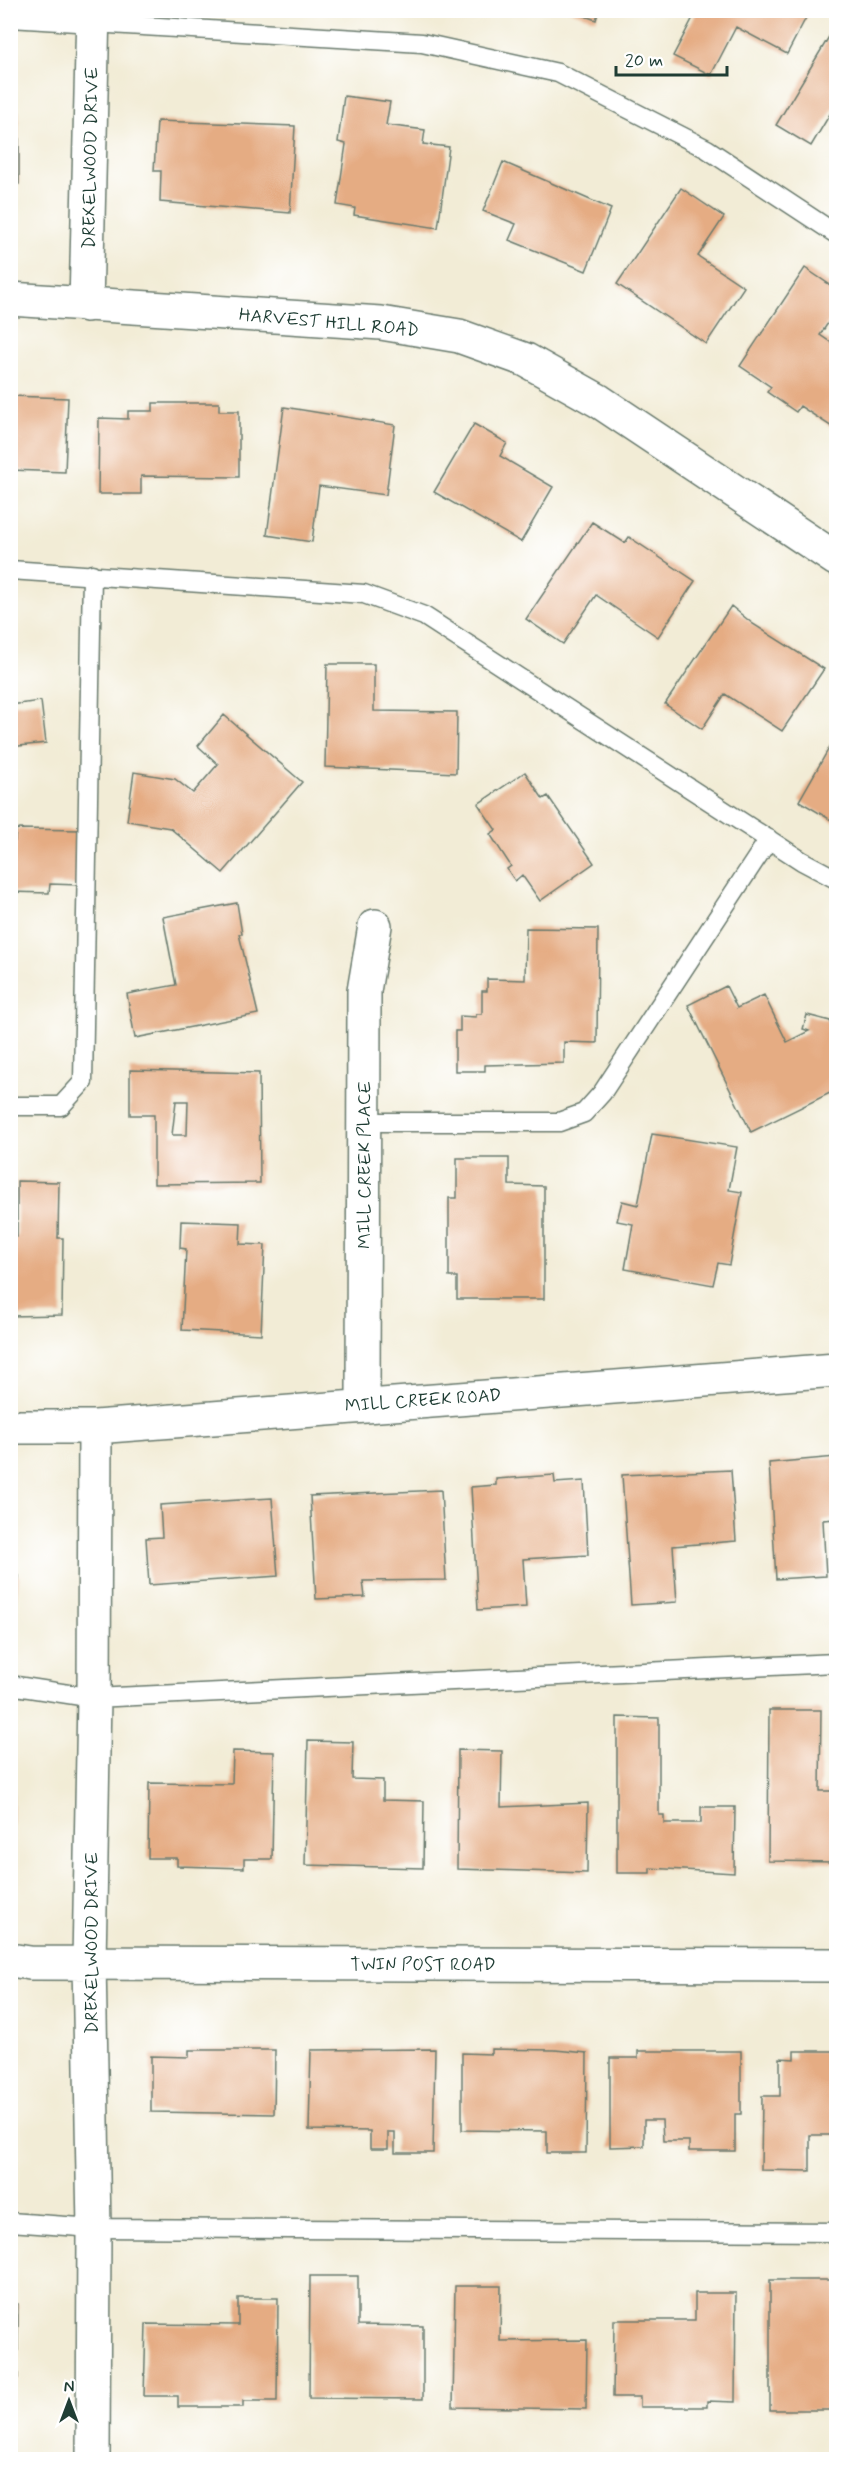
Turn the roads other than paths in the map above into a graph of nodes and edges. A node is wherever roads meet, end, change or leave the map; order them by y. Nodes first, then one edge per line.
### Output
1 (93, 17) edge
2 (10, 18) edge
3 (837, 234) edge
4 (10, 299) edge
5 (86, 305) junction
6 (837, 559) edge
7 (10, 570) edge
8 (92, 574) junction
9 (769, 839) junction
10 (837, 879) edge
11 (375, 926) dead end
12 (10, 1106) edge
13 (363, 1122) junction
14 (837, 1370) edge
15 (363, 1404) junction
16 (10, 1427) edge
17 (94, 1427) junction
18 (837, 1663) edge
19 (10, 1685) edge
20 (94, 1698) junction
21 (10, 1960) edge
22 (89, 1962) junction
23 (837, 1965) edge
24 (10, 2222) edge
25 (93, 2228) junction
26 (837, 2232) edge
27 (93, 2460) edge

1 - 2 lane
1 - 3 lane
1 - 5 street, DREXELWOOD DRIVE
4 - 5 street, HARVEST HILL ROAD
5 - 6 street, HARVEST HILL ROAD
7 - 8 lane
8 - 9 lane
8 - 12 lane
9 - 10 lane
9 - 13 lane
11 - 13 street, MILL CREEK PLACE
13 - 15 street, MILL CREEK PLACE
14 - 15 street, MILL CREEK ROAD
15 - 17 street, MILL CREEK ROAD
16 - 17 street, MILL CREEK ROAD
17 - 20 street, DREXELWOOD DRIVE
18 - 20 lane
19 - 20 lane
20 - 22 street, DREXELWOOD DRIVE
21 - 22 street, TWIN POST ROAD
22 - 23 street, TWIN POST ROAD
22 - 25 street, DREXELWOOD DRIVE
24 - 25 lane
25 - 26 lane
25 - 27 street, DREXELWOOD DRIVE

